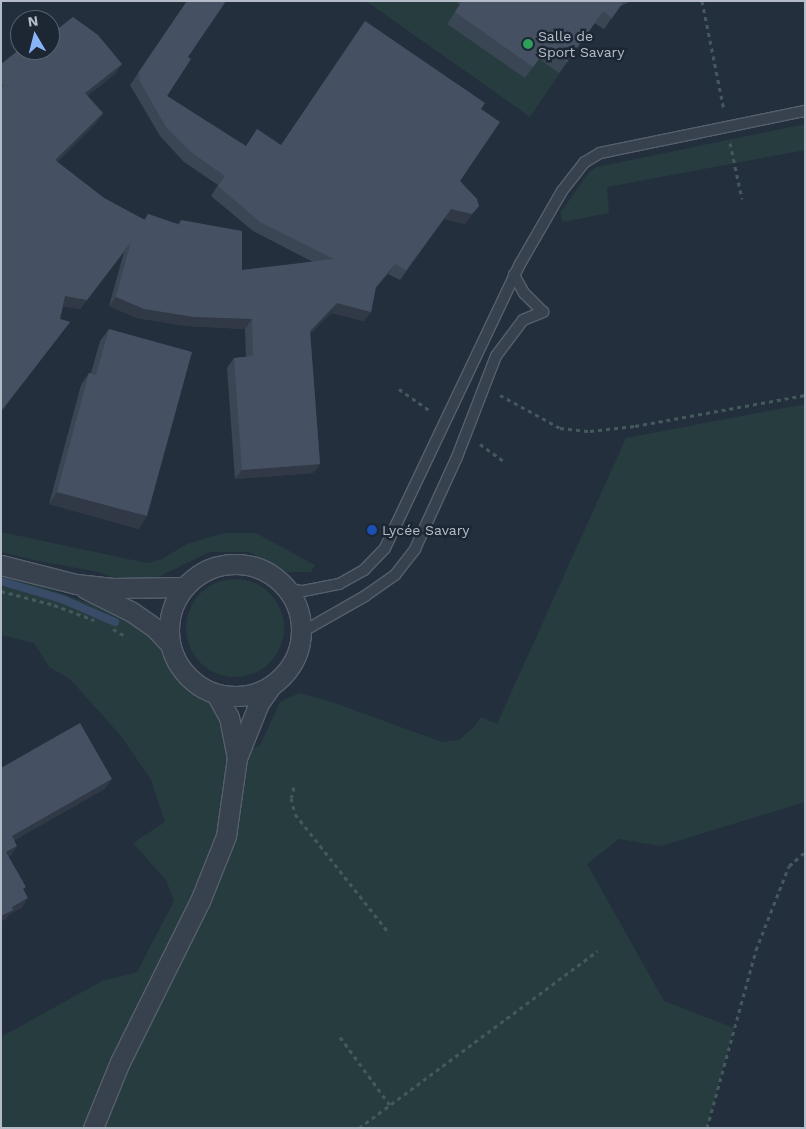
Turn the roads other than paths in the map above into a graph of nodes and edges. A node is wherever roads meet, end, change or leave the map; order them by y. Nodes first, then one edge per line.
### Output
1 (805, 111) edge
2 (514, 275) junction
3 (1, 565) edge
4 (76, 584) junction
5 (184, 587) junction
6 (288, 589) junction
7 (302, 632) junction
8 (170, 644) junction
9 (271, 686) junction
10 (216, 694) junction
11 (237, 758) junction
12 (93, 1128) edge

1 - 2 lane
2 - 6 lane
2 - 7 lane
3 - 4 street
4 - 5 street
4 - 8 street
5 - 6 street
5 - 8 street
6 - 7 street
7 - 9 street
8 - 10 street
9 - 10 street
9 - 11 street
10 - 11 street
11 - 12 street

